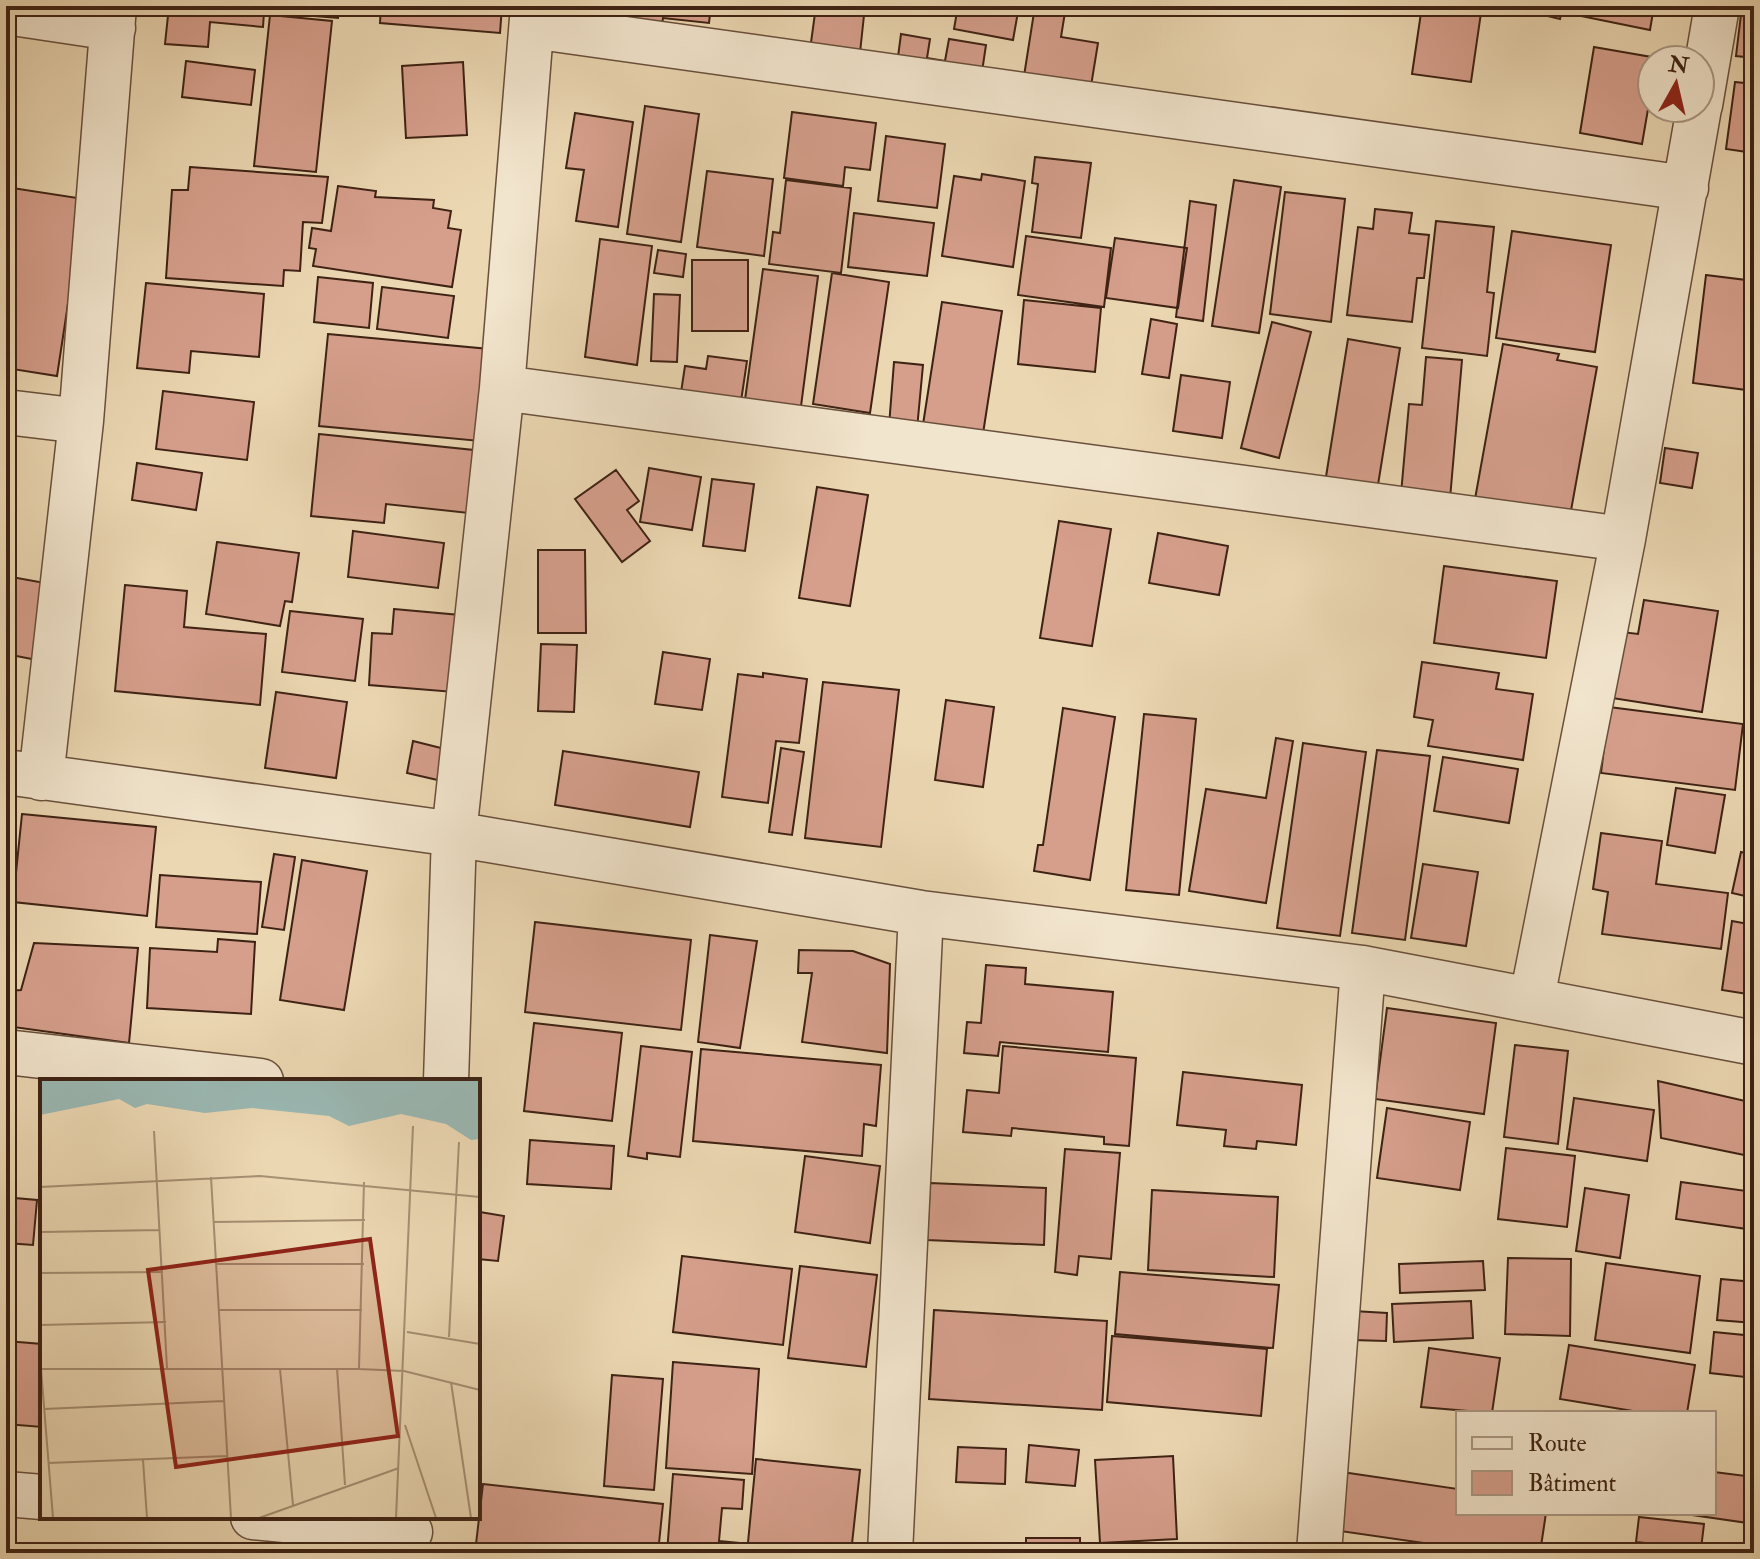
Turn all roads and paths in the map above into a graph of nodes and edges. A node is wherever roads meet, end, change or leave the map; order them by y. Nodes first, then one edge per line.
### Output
1 (1717, 6) edge
2 (6, 12) edge
3 (532, 16) edge
4 (114, 17) edge
5 (1711, 44) edge
6 (1697, 124) edge
7 (1686, 188) junction
8 (502, 388) junction
9 (6, 412) edge
10 (81, 421) junction
11 (1623, 539) junction
12 (24, 775) edge
13 (454, 834) junction
14 (921, 913) junction
15 (1363, 968) junction
16 (1532, 998) junction
17 (1754, 1043) edge
18 (6, 1052) edge
19 (243, 1079) edge
20 (446, 1079) edge
21 (6, 1494) edge
22 (40, 1497) edge
23 (271, 1519) edge
24 (410, 1534) edge
25 (890, 1553) edge
26 (1319, 1553) edge

1 - 5 street
2 - 4 street
3 - 7 street
3 - 8 street
4 - 10 street
6 - 7 street
7 - 11 street
8 - 11 street
8 - 13 street
9 - 10 street
10 - 12 street
11 - 16 street
12 - 13 street
13 - 14 street
13 - 20 street
14 - 15 street
14 - 25 street
15 - 16 street
15 - 26 street
16 - 17 street
18 - 19 street
21 - 22 street
23 - 24 street

